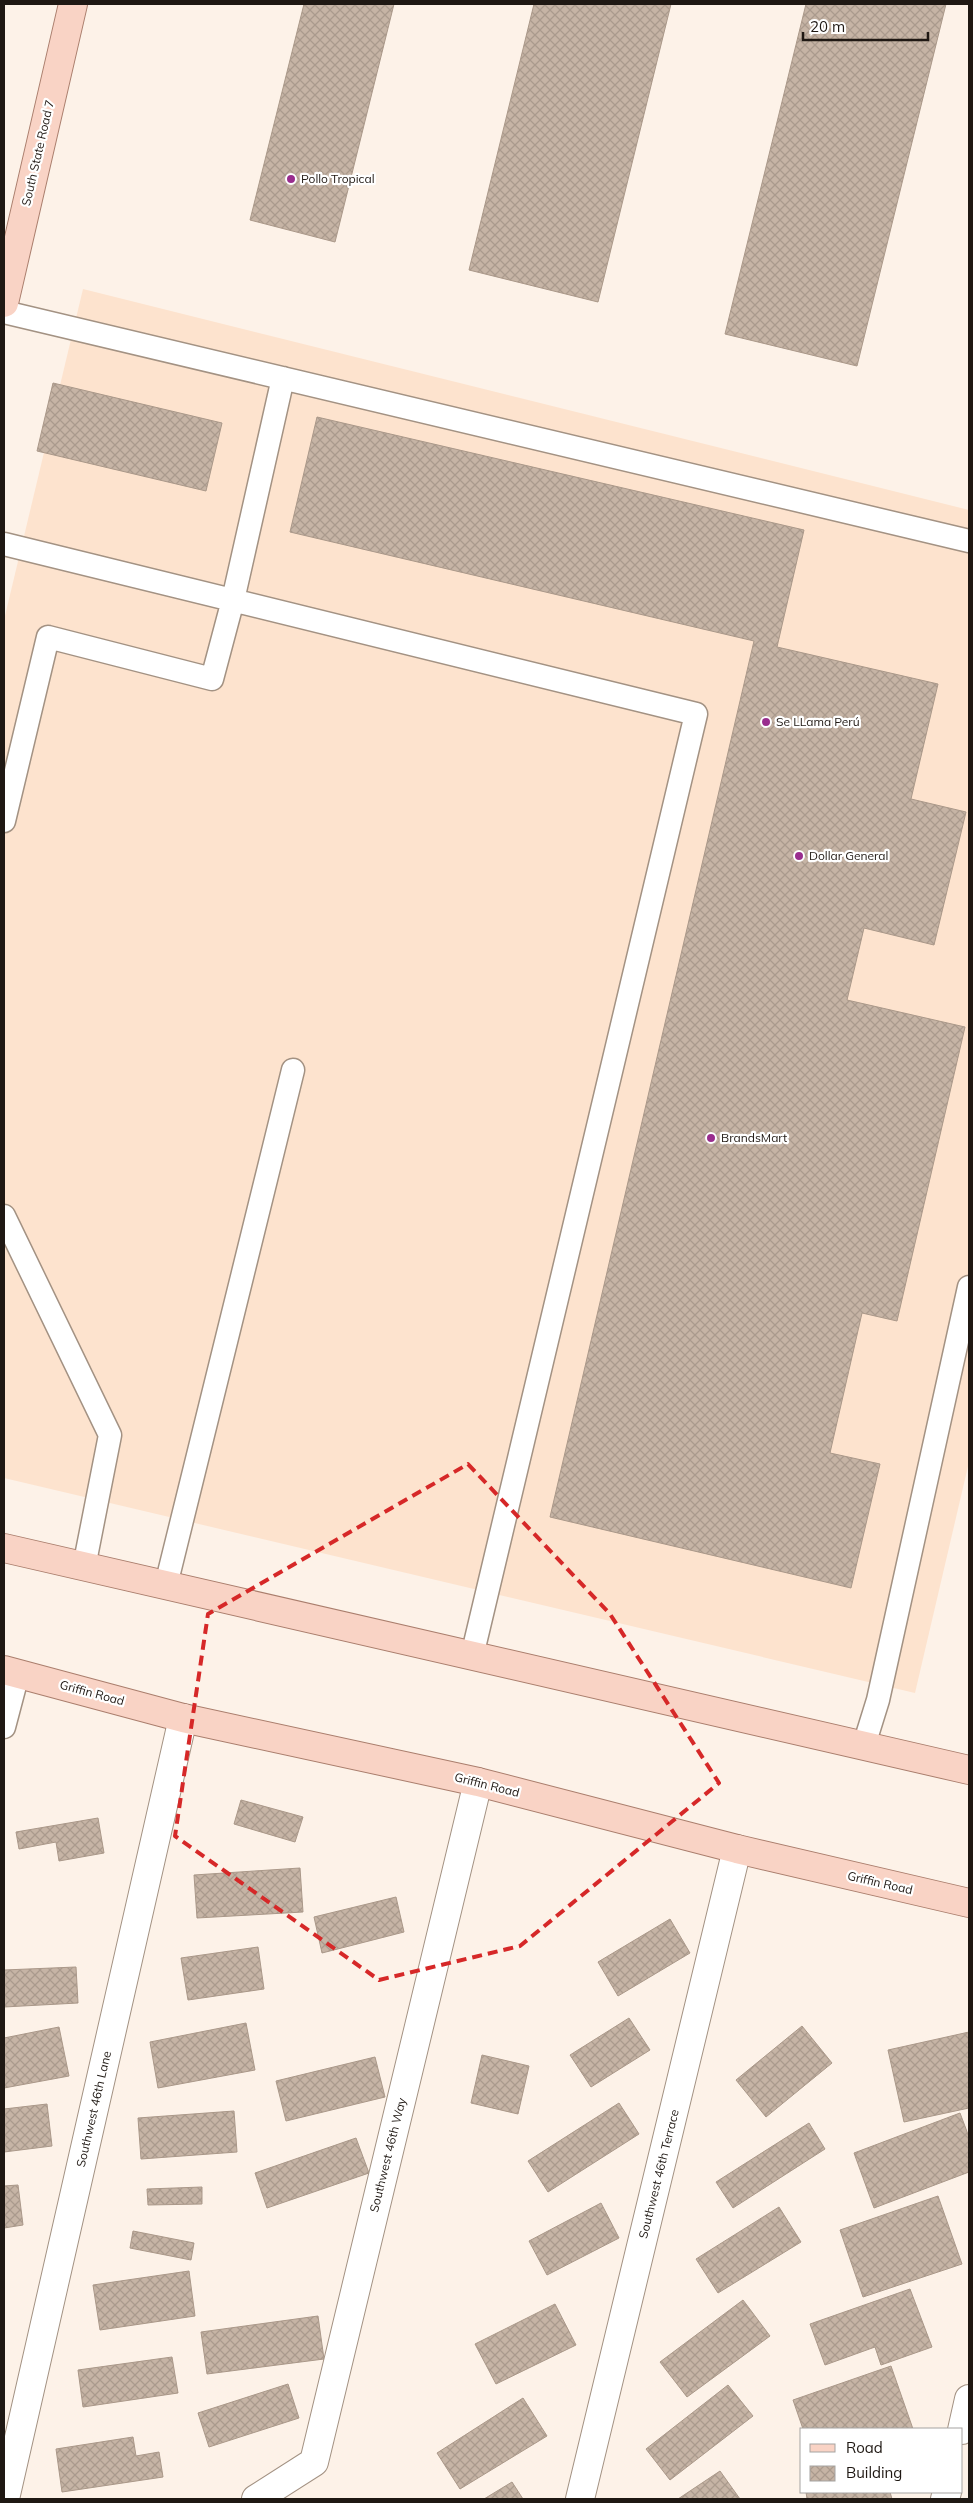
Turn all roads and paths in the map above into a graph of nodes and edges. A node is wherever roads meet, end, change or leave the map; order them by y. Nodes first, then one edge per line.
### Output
1 (73, 4) edge
2 (4, 303) edge
3 (4, 312) edge
4 (283, 378) junction
5 (969, 541) edge
6 (4, 544) edge
7 (233, 600) junction
8 (4, 821) edge
9 (293, 1070) dead end
10 (4, 1216) edge
11 (969, 1288) edge
12 (4, 1548) edge
13 (84, 1567) junction
14 (166, 1585) junction
15 (472, 1656) junction
16 (11, 1672) edge
17 (183, 1718) junction
18 (4, 1726) edge
19 (864, 1745) junction
20 (969, 1770) edge
21 (478, 1782) junction
22 (737, 1849) junction
23 (969, 1903) edge
24 (969, 2399) edge
25 (962, 2428) edge
26 (5, 2499) edge
27 (256, 2499) edge
28 (580, 2499) edge

1 - 2 main road, South State Road 7
3 - 4 lane
4 - 5 lane
4 - 7 lane
6 - 7 lane
7 - 8 lane
7 - 15 lane
9 - 14 lane
10 - 13 lane
11 - 19 lane
12 - 13 main road
13 - 14 main road
14 - 15 main road
15 - 19 main road
16 - 17 main road, Griffin Road
16 - 18 lane
17 - 21 main road, Griffin Road
17 - 26 street, Southwest 46th Lane
19 - 20 main road
21 - 22 main road, Griffin Road
21 - 27 street, Southwest 46th Way
22 - 23 main road, Griffin Road
22 - 28 street, Southwest 46th Terrace
24 - 25 street

